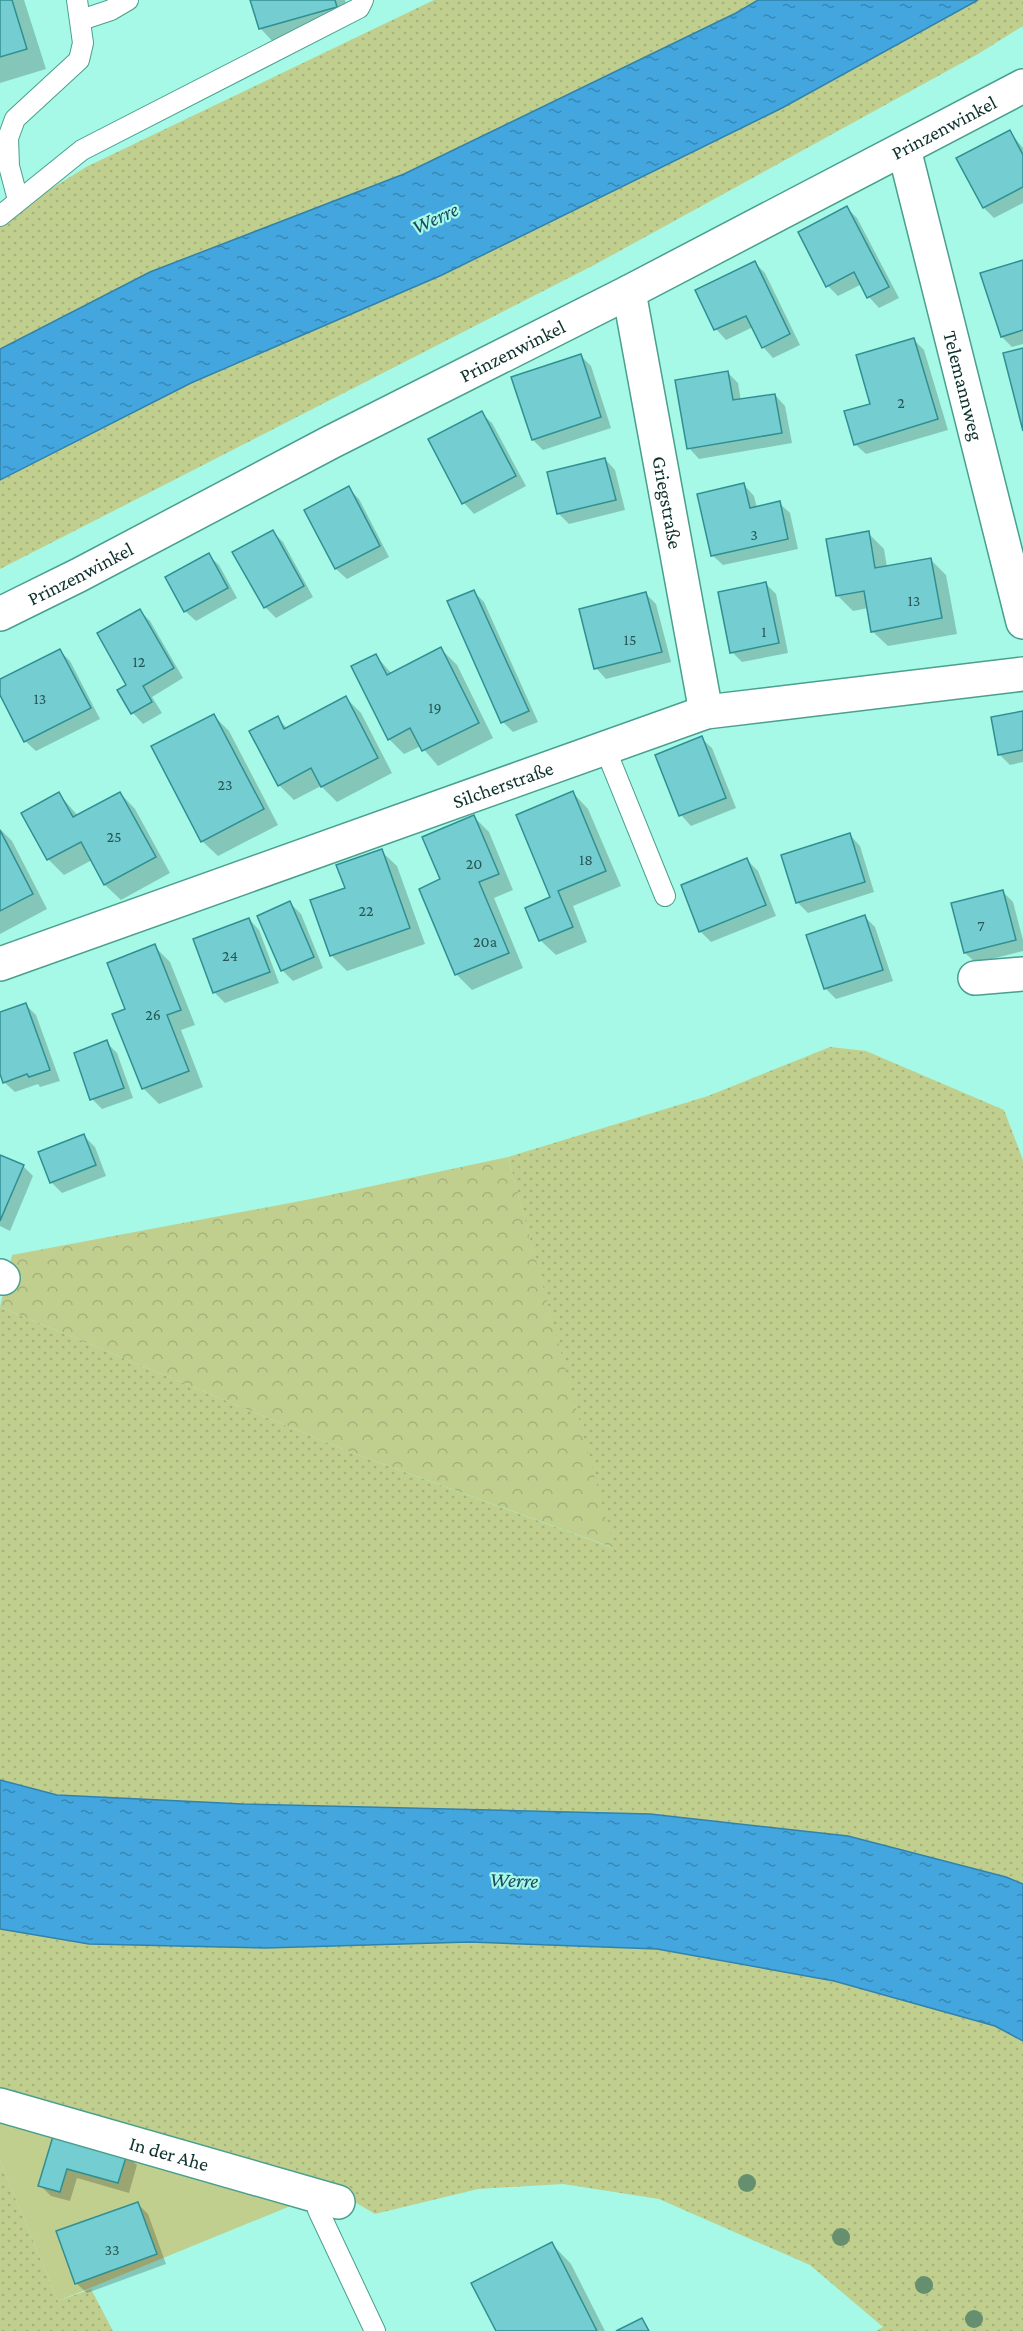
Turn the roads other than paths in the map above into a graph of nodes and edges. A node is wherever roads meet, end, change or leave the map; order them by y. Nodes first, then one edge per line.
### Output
1 (77, 0) edge
2 (128, 0) edge
3 (363, 0) edge
4 (81, 20) junction
5 (1023, 86) edge
6 (904, 149) junction
7 (18, 200) junction
8 (0, 216) edge
9 (629, 292) junction
10 (0, 614) edge
11 (1023, 622) edge
12 (1023, 674) edge
13 (706, 712) junction
14 (605, 748) junction
15 (665, 896) dead end
16 (0, 964) edge
17 (1023, 974) edge
18 (975, 978) dead end
19 (0, 2105) edge
20 (338, 2202) joint
21 (375, 2331) edge

1 - 4 lane
2 - 4 lane
3 - 7 lane
4 - 7 lane
5 - 6 street, Prinzenwinkel
6 - 9 street, Prinzenwinkel
6 - 11 street, Telemannweg
7 - 8 lane
9 - 10 street, Prinzenwinkel
9 - 13 street, Griegstraße
12 - 13 street, Silcherstraße
13 - 14 street, Silcherstraße
14 - 15 lane
14 - 16 street, Silcherstraße
17 - 18 street
19 - 20 street, In der Ahe
20 - 21 lane

